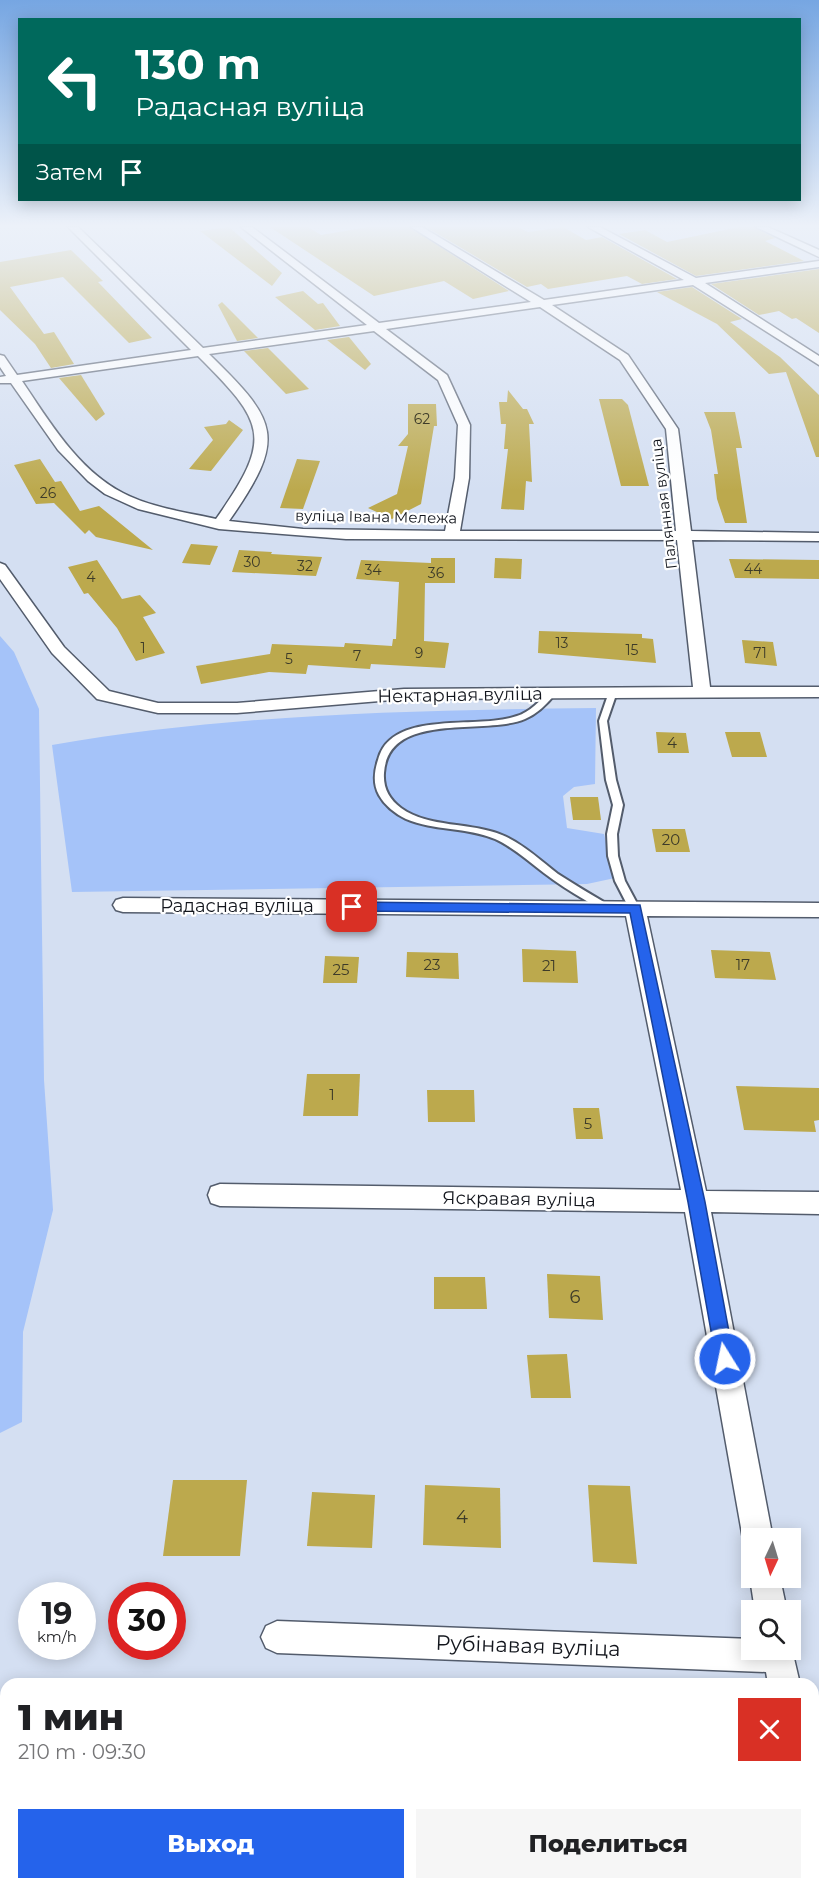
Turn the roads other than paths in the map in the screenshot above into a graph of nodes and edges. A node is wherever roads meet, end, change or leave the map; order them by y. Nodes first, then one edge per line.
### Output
1 (164, 315) edge
2 (361, 315) edge
3 (466, 315) edge
4 (560, 315) edge
5 (751, 315) edge
6 (378, 328) junction
7 (203, 353) junction
8 (0, 359) edge
9 (819, 362) edge
10 (7, 380) edge
11 (219, 525) junction
12 (452, 535) junction
13 (683, 535) junction
14 (819, 537) edge
15 (0, 568) edge
16 (702, 691) junction
17 (613, 692) junction
18 (819, 692) edge
19 (552, 693) junction
20 (123, 905) dead end
21 (605, 908) junction
22 (635, 909) junction
23 (819, 910) edge
24 (220, 1196) dead end
25 (696, 1202) junction
26 (819, 1203) edge
27 (756, 1528) edge
28 (278, 1637) dead end
29 (780, 1663) edge

1 - 7 street
2 - 6 street
3 - 6 street
4 - 13 street, Палянная вуліца
5 - 9 street
6 - 7 street
6 - 12 street
7 - 10 street
7 - 11 street
8 - 10 street, вуліца Івана Мележа
10 - 11 street, вуліца Івана Мележа
11 - 12 street, вуліца Івана Мележа
12 - 13 street, вуліца Івана Мележа
13 - 14 street, вуліца Івана Мележа
13 - 16 street, Палянная вуліца
15 - 19 street, Нектарная вуліца
16 - 17 street, Нектарная вуліца
16 - 18 street, Нектарная вуліца
17 - 19 street, Нектарная вуліца
17 - 22 lane
19 - 21 lane
20 - 21 street, Радасная вуліца
21 - 22 street, Радасная вуліца
22 - 23 street, Радасная вуліца
22 - 25 street
24 - 25 street, Яскравая вуліца
25 - 26 street, Яскравая вуліца
25 - 27 street
28 - 29 street, Рубінавая вуліца

